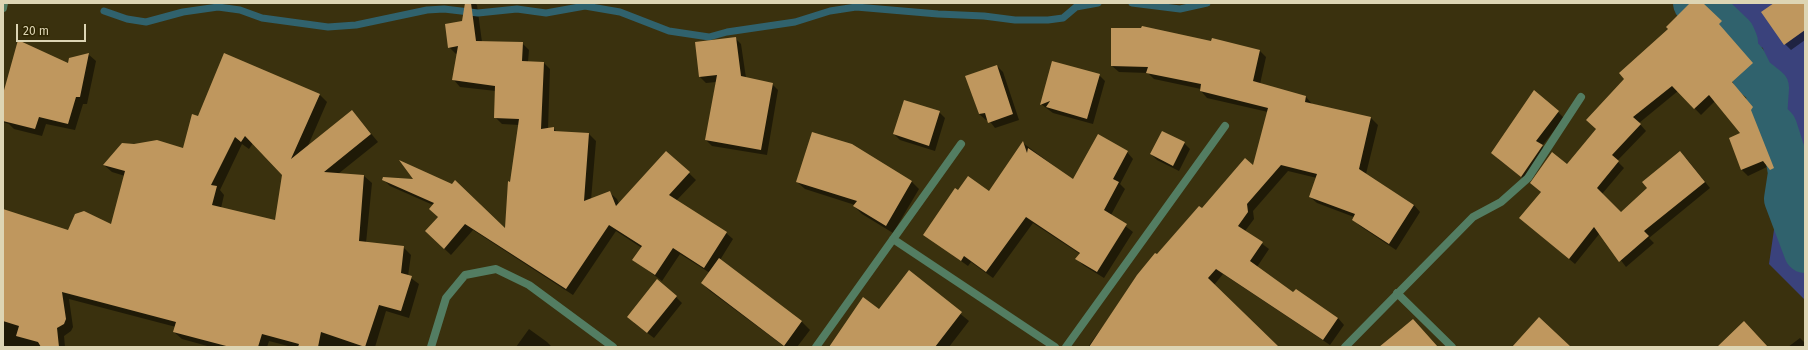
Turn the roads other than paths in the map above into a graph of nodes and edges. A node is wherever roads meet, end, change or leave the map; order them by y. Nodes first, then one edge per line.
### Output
1 (4, 3) edge
2 (3, 8) edge
3 (1581, 97) dead end
4 (1225, 126) dead end
5 (961, 144) dead end
6 (893, 238) junction
7 (1397, 293) junction
8 (431, 347) edge
9 (612, 347) edge
10 (816, 347) edge
11 (1055, 347) edge
12 (1066, 347) edge
13 (1345, 347) edge
14 (1452, 347) edge

1 - 2 street
3 - 7 street
4 - 12 street
5 - 6 street
6 - 10 street
6 - 11 street
7 - 13 street
7 - 14 street
8 - 9 street

